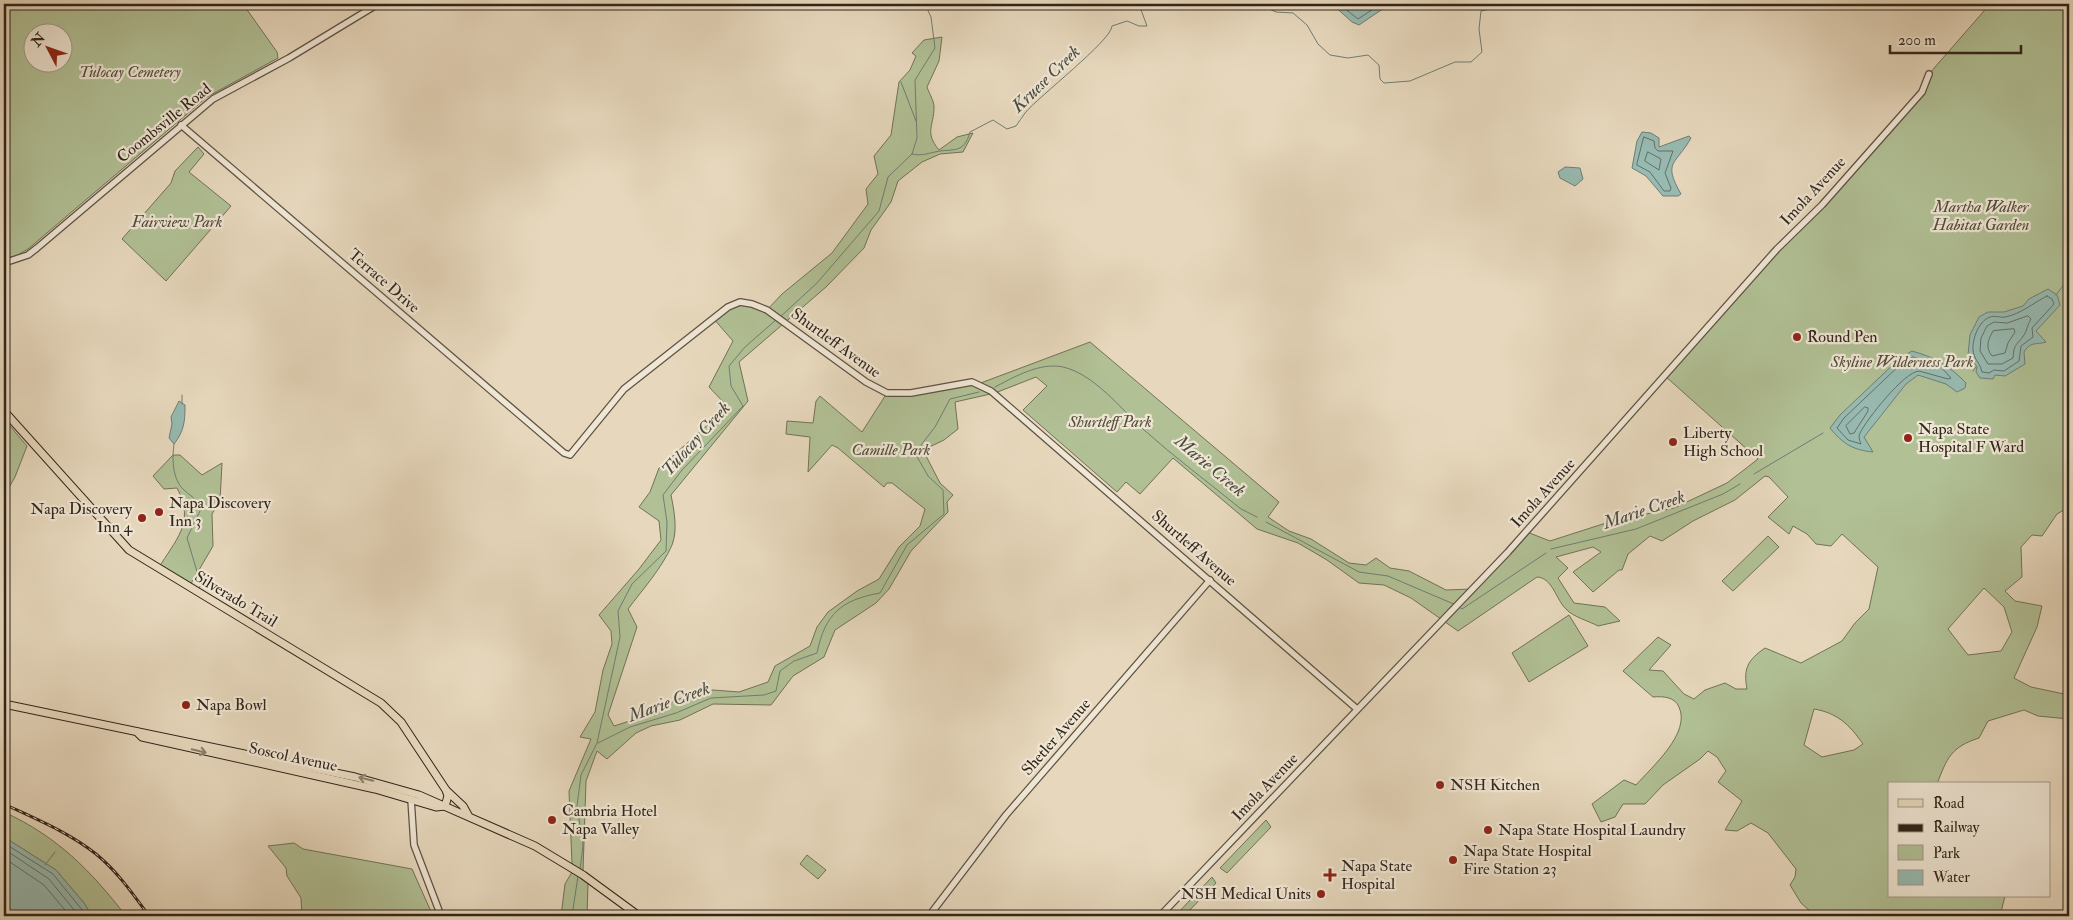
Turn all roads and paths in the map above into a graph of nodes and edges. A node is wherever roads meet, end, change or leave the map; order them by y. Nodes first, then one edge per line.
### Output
1 (378, 4) edge
2 (1929, 74) dead end
3 (182, 125) junction
4 (4, 263) edge
5 (4, 411) edge
6 (570, 455) joint
7 (1210, 580) junction
8 (4, 704) edge
9 (1357, 709) junction
10 (137, 732) junction
11 (446, 790) junction
12 (411, 799) junction
13 (445, 806) junction
14 (468, 816) junction
15 (442, 916) edge
16 (639, 916) edge
17 (929, 916) edge
18 (1160, 916) edge

1 - 3 street, Coombsville Road
2 - 9 street, Imola Avenue
3 - 4 street, Coombsville Road
3 - 6 street, Terrace Drive
5 - 11 main road, Silverado Trail
6 - 7 street, Shurtleff Avenue
7 - 9 street, Shurtleff Avenue
7 - 17 street, Shetler Avenue
8 - 10 main road, Soscol Avenue
9 - 18 street, Imola Avenue
10 -> 12 main road, Soscol Avenue
13 -> 10 main road, Soscol Avenue
11 - 13 main road
11 - 14 main road, Silverado Trail
12 - 13 main road, Soscol Avenue
12 - 15 street
13 - 14 main road, Soscol Avenue
14 - 16 main road, Soscol Avenue

